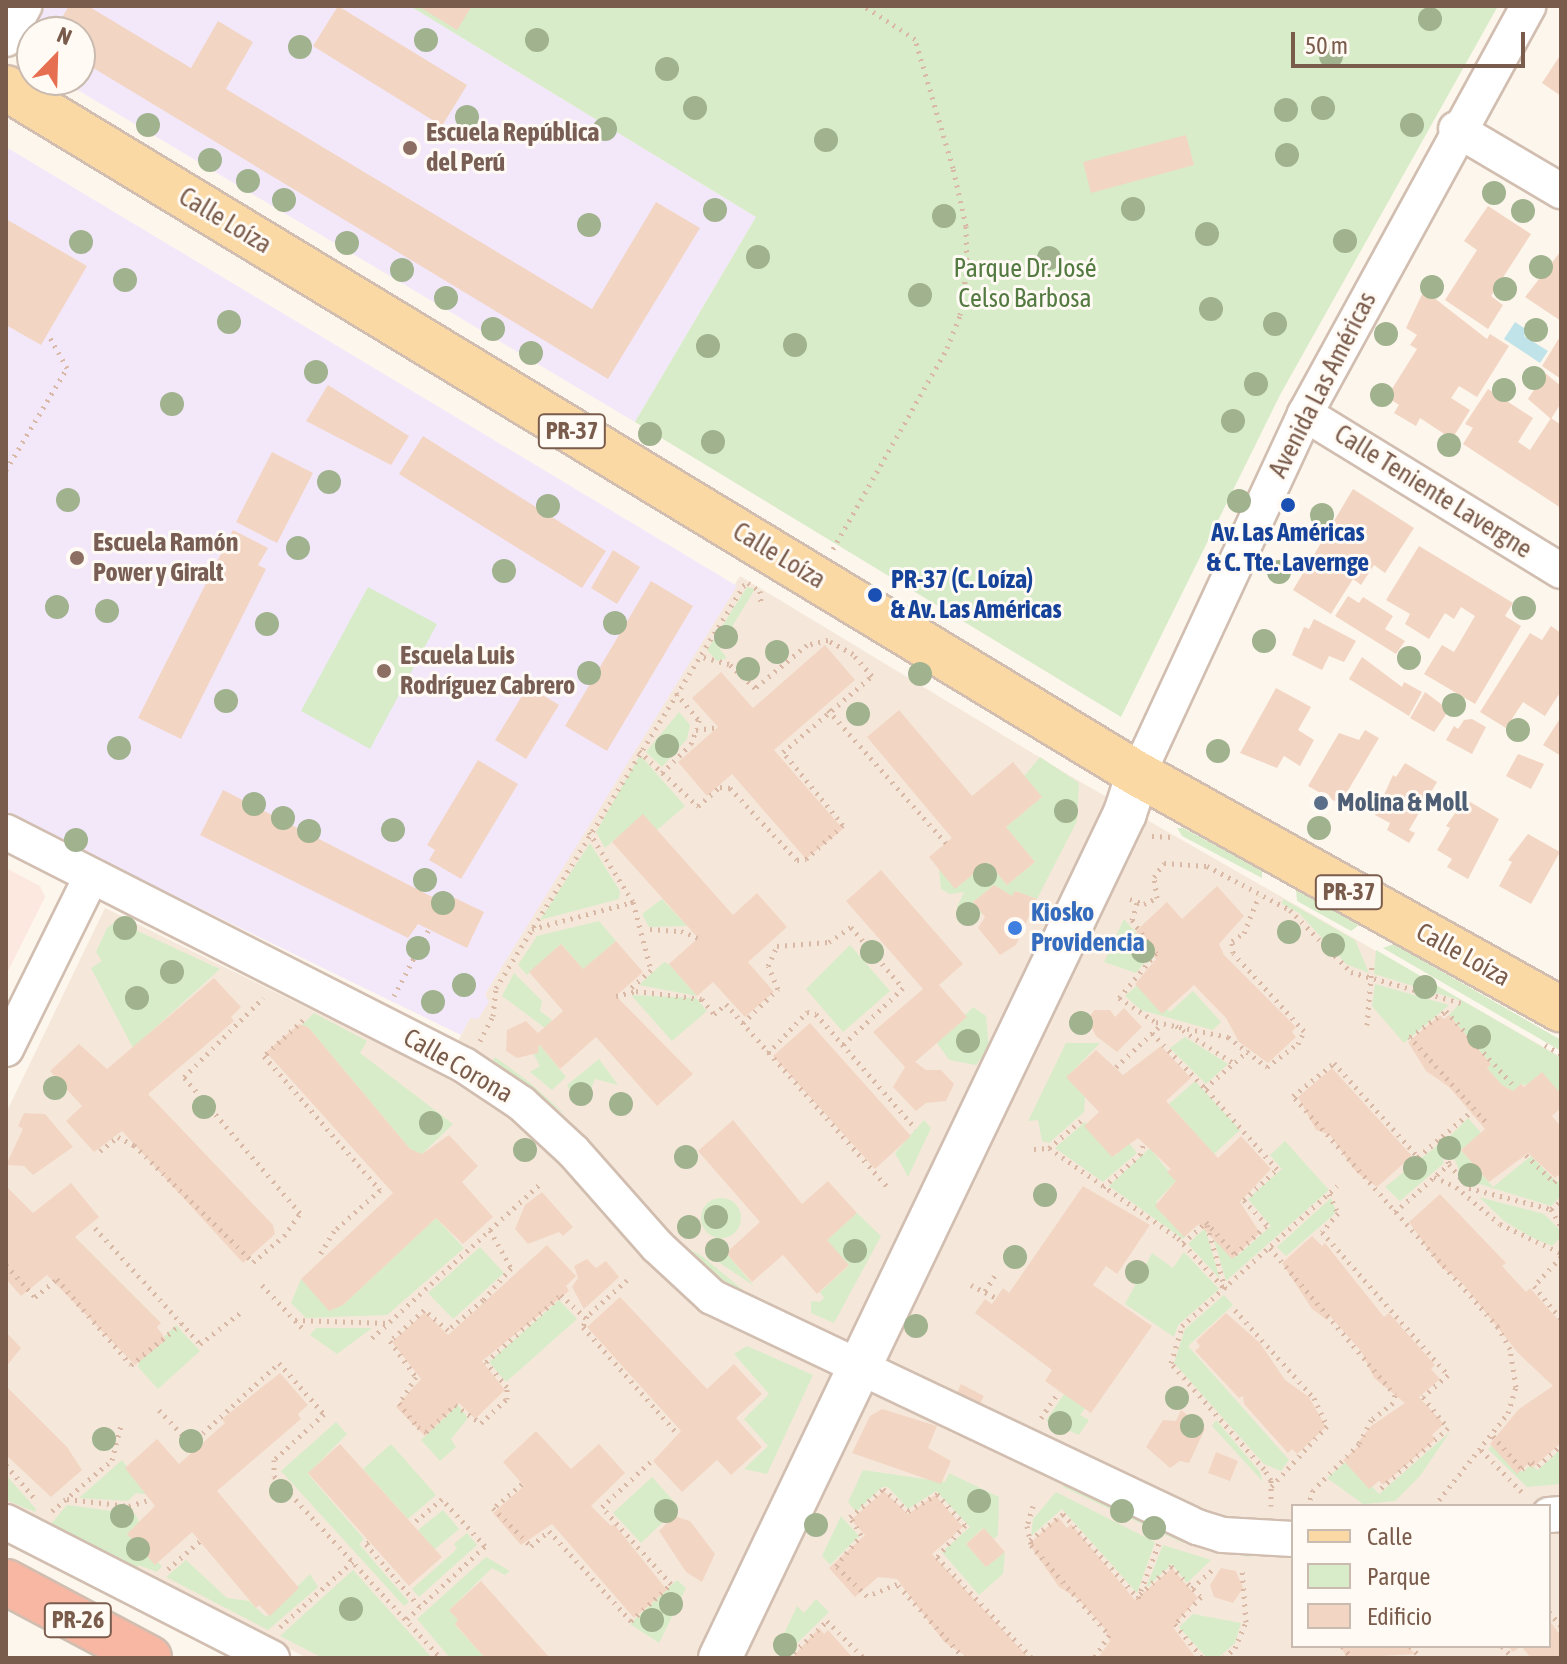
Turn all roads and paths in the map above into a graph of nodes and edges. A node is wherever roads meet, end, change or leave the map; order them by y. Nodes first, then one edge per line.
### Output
1 (24, 6) edge
2 (864, 6) edge
3 (1528, 6) edge
4 (6, 39) edge
5 (6, 88) edge
6 (1456, 129) junction
7 (1561, 191) edge
8 (48, 334) dead end
9 (1305, 414) junction
10 (6, 470) edge
11 (1561, 571) edge
12 (816, 578) junction
13 (761, 603) dead end
14 (699, 656) junction
15 (676, 693) junction
16 (828, 710) junction
17 (718, 727) dead end
18 (696, 730) junction
19 (639, 751) junction
20 (662, 773) junction
21 (1138, 774) junction
22 (6, 832) edge
23 (589, 832) junction
24 (946, 843) dead end
25 (90, 879) junction
26 (1259, 896) junction
27 (633, 902) junction
28 (429, 929) dead end
29 (531, 929) junction
30 (650, 929) dead end
31 (698, 938) dead end
32 (1372, 964) dead end
33 (1371, 978) junction
34 (275, 988) dead end
35 (627, 992) junction
36 (616, 996) dead end
37 (394, 997) dead end
38 (1461, 1003) dead end
39 (1561, 1009) edge
40 (305, 1017) dead end
41 (743, 1023) junction
42 (1163, 1023) junction
43 (1176, 1025) junction
44 (1367, 1025) dead end
45 (1152, 1033) junction
46 (479, 1042) dead end
47 (843, 1045) junction
48 (6, 1049) edge
49 (1248, 1051) junction
50 (768, 1053) junction
51 (1235, 1064) junction
52 (1116, 1067) dead end
53 (1514, 1086) dead end
54 (1205, 1088) junction
55 (1473, 1110) junction
56 (1085, 1117) dead end
57 (1485, 1121) dead end
58 (916, 1129) dead end
59 (1441, 1138) junction
60 (1143, 1145) dead end
61 (1049, 1148) junction
62 (1034, 1149) dead end
63 (100, 1151) dead end
64 (1526, 1155) dead end
65 (1449, 1164) junction
66 (1561, 1176) edge
67 (1434, 1177) junction
68 (540, 1184) dead end
69 (1337, 1186) dead end
70 (1103, 1187) junction
71 (889, 1189) dead end
72 (1329, 1194) junction
73 (1561, 1201) edge
74 (1551, 1209) junction
75 (1395, 1212) junction
76 (1206, 1222) junction
77 (1561, 1226) edge
78 (95, 1228) dead end
79 (490, 1230) junction
80 (1183, 1243) junction
81 (1270, 1248) junction
82 (320, 1254) dead end
83 (1561, 1255) edge
84 (6, 1265) edge
85 (996, 1274) dead end
86 (627, 1280) dead end
87 (262, 1285) dead end
88 (971, 1285) dead end
89 (1225, 1289) junction
90 (985, 1291) junction
91 (996, 1298) dead end
92 (1235, 1310) dead end
93 (240, 1313) dead end
94 (586, 1318) junction
95 (1561, 1319) edge
96 (295, 1320) junction
97 (389, 1323) junction
98 (181, 1324) junction
99 (305, 1331) dead end
100 (372, 1338) dead end
101 (858, 1370) junction
102 (1059, 1391) dead end
103 (159, 1410) dead end
104 (122, 1421) dead end
105 (1036, 1425) dead end
106 (675, 1431) dead end
107 (1493, 1436) junction
108 (1561, 1445) edge
109 (1481, 1450) junction
110 (650, 1462) dead end
111 (6, 1465) edge
112 (522, 1484) dead end
113 (1271, 1487) junction
114 (1380, 1489) dead end
115 (1522, 1492) dead end
116 (1261, 1495) dead end
117 (1271, 1495) junction
118 (66, 1499) junction
119 (149, 1500) dead end
120 (1439, 1500) dead end
121 (1309, 1504) edge
122 (1033, 1506) dead end
123 (6, 1522) edge
124 (412, 1524) dead end
125 (1282, 1527) edge
126 (1161, 1539) dead end
127 (1030, 1540) junction
128 (200, 1541) dead end
129 (369, 1542) dead end
130 (353, 1561) junction
131 (1220, 1564) dead end
132 (1231, 1566) dead end
133 (159, 1576) dead end
134 (6, 1582) edge
135 (1192, 1588) junction
136 (1139, 1595) junction
137 (419, 1606) junction
138 (407, 1619) junction
139 (271, 1647) edge
140 (149, 1658) edge
141 (441, 1658) edge
142 (720, 1658) edge
143 (788, 1658) edge
144 (864, 1658) edge
145 (964, 1658) edge
146 (1032, 1658) edge
147 (1094, 1658) edge
148 (1202, 1658) edge
149 (1224, 1658) edge

1 - 4 street
2 - 12 path
3 - 6 street, Avenida Las Américas
5 - 12 main road, Calle Loíza / PR-37
6 - 7 street
6 - 9 street, Avenida Las Américas
8 - 10 path
9 - 11 street, Calle Teniente Lavergne
9 - 21 street, Avenida Las Américas
12 - 21 main road, Calle Loíza / PR-37
13 - 14 path
14 - 15 path
14 - 16 path
15 - 18 path
15 - 19 path
16 - 20 path
16 - 24 path
17 - 18 path
18 - 20 path
19 - 20 path
19 - 23 path
21 - 39 main road, Calle Loíza / PR-37
21 - 101 street
22 - 25 street, Calle Corona
23 - 27 path
23 - 29 path
25 - 48 street
25 - 101 street, Calle Corona
26 - 33 path
26 - 42 path
26 - 49 path
27 - 29 path
27 - 35 path
28 - 37 path
29 - 46 path
30 - 31 path
32 - 33 path
33 - 38 path
33 - 44 path
34 - 63 path
35 - 36 path
35 - 41 path
40 - 82 path
41 - 47 path
41 - 50 path
42 - 43 path
42 - 45 path
43 - 49 path
43 - 51 path
45 - 52 path
45 - 54 path
47 - 50 path
47 - 58 path
49 - 51 path
50 - 71 path
51 - 54 path
53 - 55 path
54 - 76 path
55 - 57 path
55 - 59 path
56 - 61 path
59 - 65 path
59 - 75 path
60 - 70 path
61 - 62 path
61 - 70 path
64 - 66 path
65 - 67 path
65 - 74 path
67 - 75 path
67 - 83 path
68 - 79 path
69 - 72 path
70 - 80 path
72 - 81 path
72 - 114 path
73 - 74 path
74 - 77 path
75 - 107 path
76 - 80 path
76 - 89 path
78 - 98 path
79 - 94 path
79 - 97 path
80 - 89 path
81 - 89 path
81 - 121 path
83 - 95 path
84 - 98 path
85 - 90 path
86 - 94 path
87 - 96 path
88 - 90 path
89 - 113 path
90 - 91 path
92 - 113 path
93 - 98 path
94 - 106 path
96 - 97 path
96 - 99 path
97 - 100 path
101 - 125 street, Calle Corona
101 - 142 street
102 - 105 path
103 - 130 path
104 - 118 path
107 - 108 path
107 - 109 path
109 - 115 path
109 - 120 path
110 - 112 path
111 - 118 path
113 - 117 path
116 - 117 path
117 - 125 path
118 - 119 path
122 - 127 path
123 - 139 street
124 - 137 path
126 - 136 path
127 - 136 path
127 - 147 path
128 - 133 path
129 - 137 path
130 - 138 path
130 - 139 path
131 - 135 path
132 - 149 path
134 - 140 highway, PR-26
135 - 136 path
135 - 148 path
137 - 138 path
138 - 141 path
143 - 144 path
145 - 146 path

